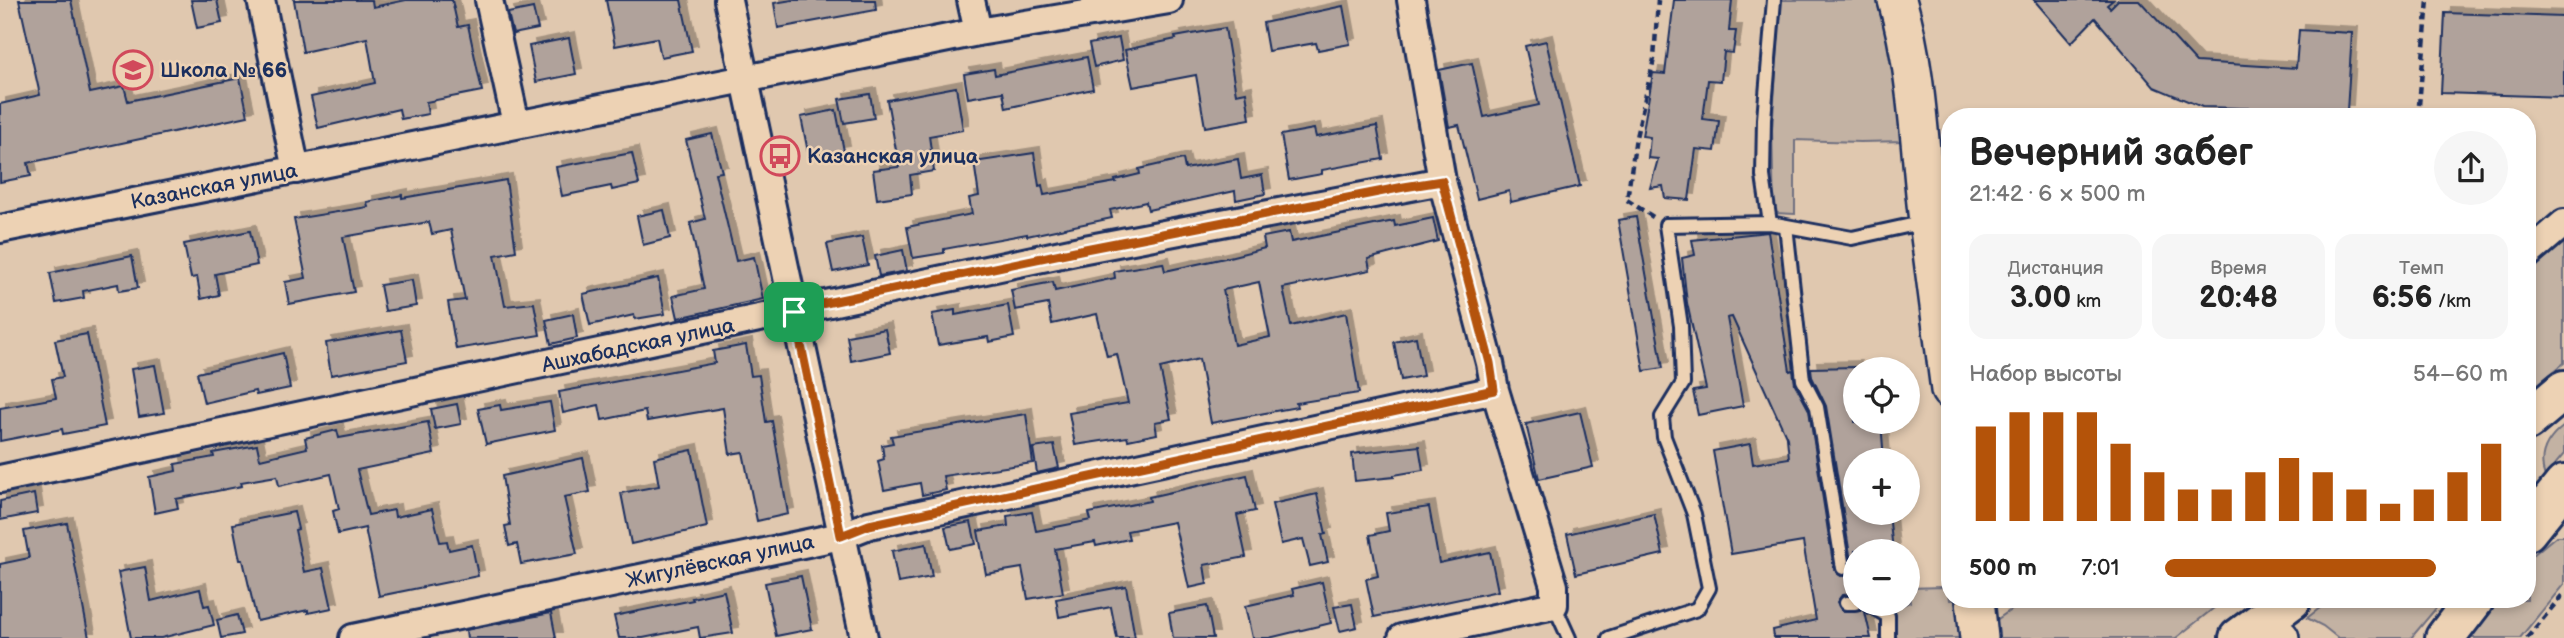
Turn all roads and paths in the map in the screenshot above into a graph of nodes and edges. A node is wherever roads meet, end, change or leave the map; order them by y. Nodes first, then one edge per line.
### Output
1 (261, 0) edge
2 (489, 0) edge
3 (728, 0) edge
4 (971, 0) edge
5 (1169, 0) edge
6 (1411, 0) edge
7 (1658, 0) edge
8 (1774, 0) edge
9 (1897, 0) edge
10 (2428, 0) edge
11 (978, 33) junction
12 (744, 80) junction
13 (2419, 108) edge
14 (516, 124) junction
15 (296, 170) junction
16 (1442, 181) junction
17 (1770, 223) junction
18 (2564, 223) edge
19 (1666, 225) junction
20 (1786, 226) junction
21 (0, 229) edge
22 (1936, 234) edge
23 (2536, 247) edge
24 (1941, 290) edge
25 (794, 312) junction
26 (1494, 390) junction
27 (2564, 390) edge
28 (2536, 413) edge
29 (0, 479) edge
30 (841, 536) junction
31 (1843, 568) dead end
32 (2564, 593) edge
33 (1554, 605) junction
34 (1976, 608) edge
35 (2280, 608) edge
36 (2468, 608) edge
37 (1888, 616) edge
38 (354, 638) edge
39 (864, 638) edge
40 (1402, 638) edge
41 (1570, 638) edge
42 (1609, 638) edge
43 (1888, 638) edge
44 (1979, 638) edge
45 (2239, 638) edge
46 (2266, 638) edge
47 (2280, 638) edge
48 (2445, 638) edge
49 (2527, 638) edge

1 - 15 street
2 - 14 street
3 - 12 street
4 - 11 street
5 - 11 street, Казанская улица
6 - 16 street
7 - 19 path
8 - 17 lane
9 - 22 main road
10 - 13 path
11 - 12 street, Казанская улица
12 - 14 street, Казанская улица
12 - 25 street
14 - 15 street, Казанская улица
15 - 21 street, Казанская улица
16 - 25 street, Ашхабадская улица
16 - 26 street
17 - 19 lane
17 - 20 lane
18 - 23 street
19 - 42 lane
20 - 22 lane
20 - 31 lane
22 - 24 main road
25 - 29 street, Ашхабадская улица
25 - 30 street
26 - 30 street, Жигулёвская улица
26 - 33 street
27 - 28 main road
30 - 38 street, Жигулёвская улица
30 - 39 street
32 - 49 path
33 - 40 street
33 - 41 lane
34 - 44 main road
35 - 45 main road
36 - 48 main road
37 - 43 lane
46 - 47 main road

